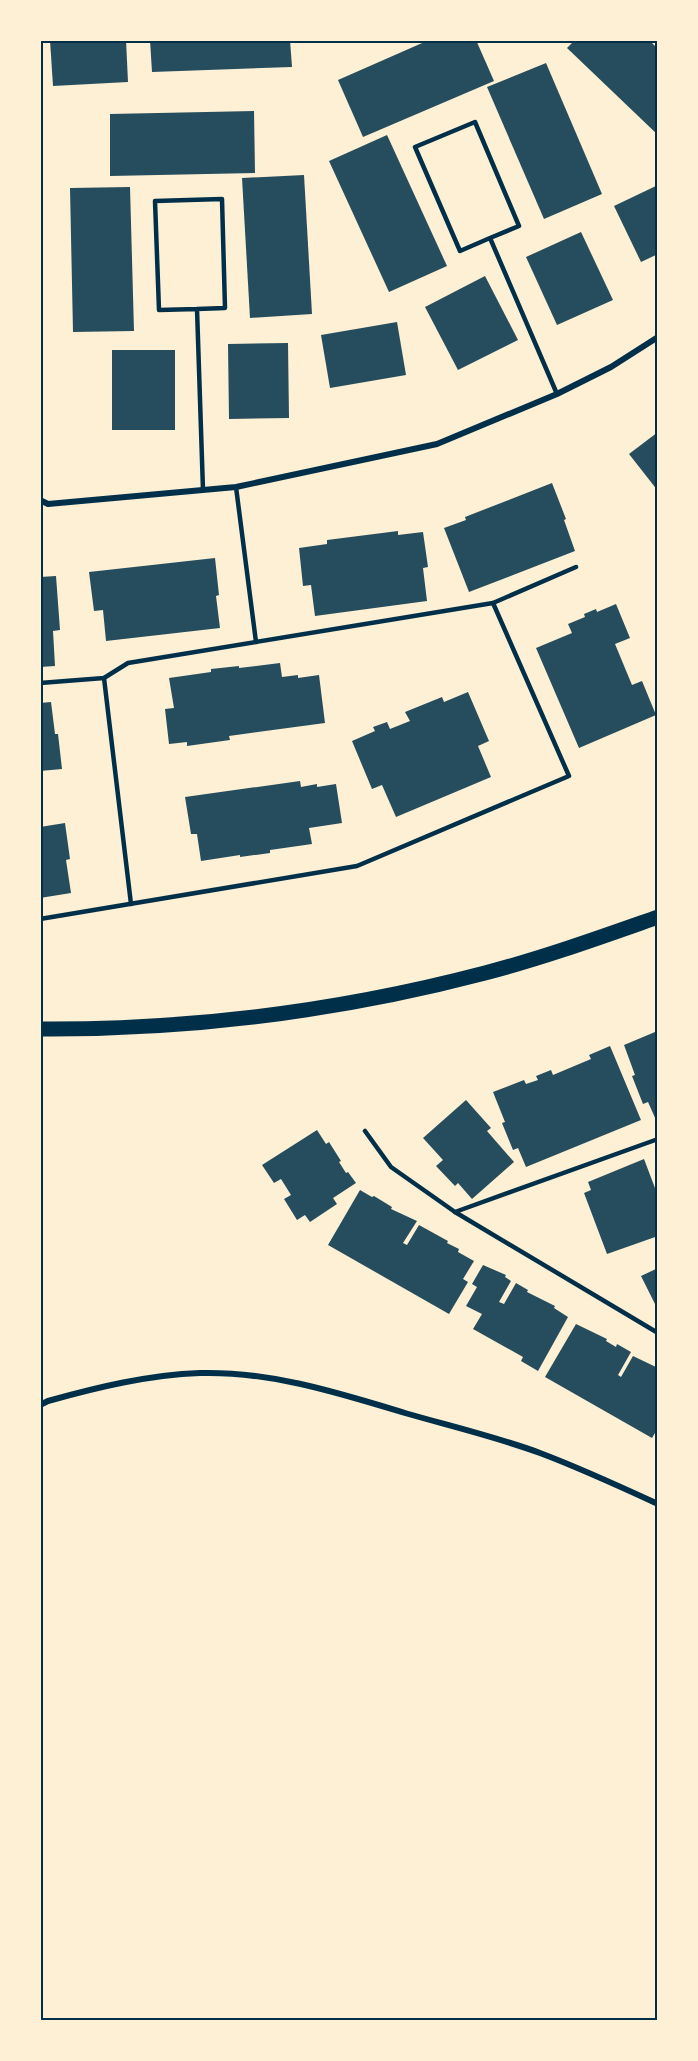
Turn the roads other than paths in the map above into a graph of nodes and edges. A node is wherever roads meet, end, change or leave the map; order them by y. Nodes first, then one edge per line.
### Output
1 (490, 238) junction
2 (197, 309) junction
3 (657, 337) edge
4 (557, 394) junction
5 (236, 488) junction
6 (203, 490) junction
7 (40, 500) edge
8 (576, 567) dead end
9 (493, 603) junction
10 (256, 642) junction
11 (105, 678) junction
12 (40, 683) edge
13 (131, 904) junction
14 (657, 917) edge
15 (40, 919) edge
16 (40, 1029) edge
17 (365, 1131) dead end
18 (657, 1139) edge
19 (455, 1212) junction
20 (657, 1333) edge
21 (40, 1404) edge
22 (657, 1504) edge

1 - 1 lane
1 - 4 lane
2 - 2 lane
2 - 6 lane
3 - 4 street
4 - 5 street
5 - 6 street
5 - 10 lane
6 - 7 street
8 - 9 lane
9 - 10 lane
9 - 13 lane
10 - 11 lane
11 - 12 lane
11 - 13 lane
13 - 15 lane
14 - 16 main road
17 - 19 lane
18 - 19 lane
19 - 20 lane
21 - 22 street

